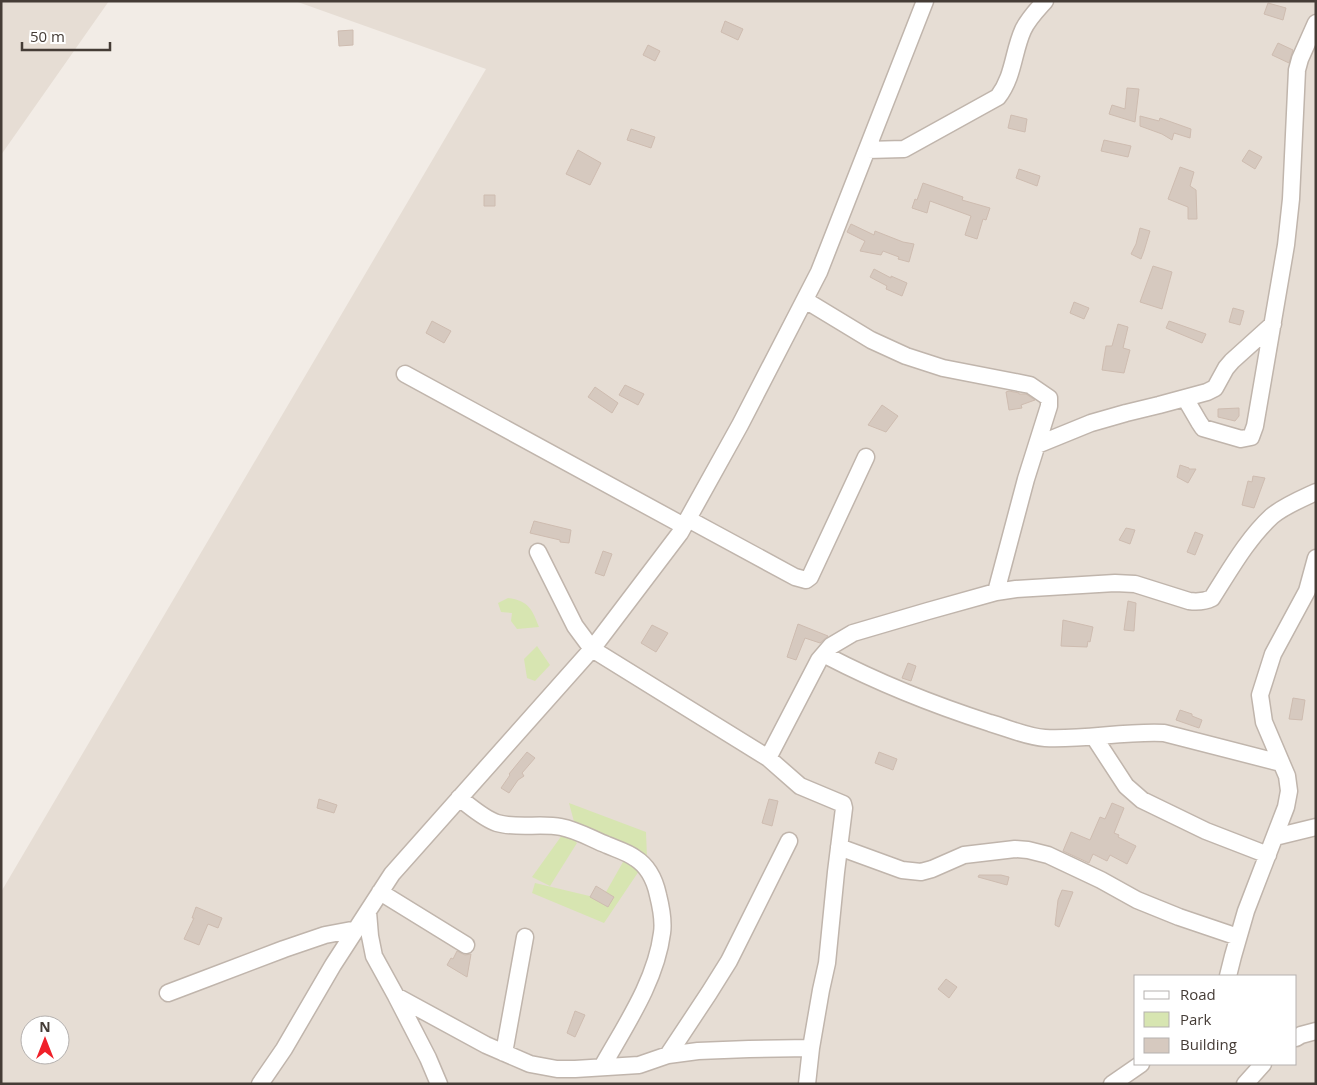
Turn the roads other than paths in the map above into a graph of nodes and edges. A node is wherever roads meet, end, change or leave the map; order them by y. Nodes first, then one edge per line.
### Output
1 (925, 1) edge
2 (1045, 1) edge
3 (1316, 23) edge
4 (867, 150) junction
5 (805, 300) junction
6 (1273, 324) junction
7 (406, 374) dead end
8 (1186, 398) junction
9 (1037, 445) junction
10 (866, 457) dead end
11 (1316, 492) edge
12 (686, 523) junction
13 (538, 552) dead end
14 (1316, 558) edge
15 (996, 592) junction
16 (592, 649) junction
17 (823, 657) junction
18 (1094, 737) junction
19 (768, 758) junction
20 (1281, 763) junction
21 (459, 798) junction
22 (1316, 827) edge
23 (1275, 837) junction
24 (789, 841) dead end
25 (839, 847) junction
26 (1268, 855) junction
27 (380, 892) junction
28 (368, 912) junction
29 (357, 929) junction
30 (524, 937) dead end
31 (1238, 937) junction
32 (466, 945) dead end
33 (1228, 975) edge
34 (168, 992) dead end
35 (396, 996) junction
36 (1316, 1031) edge
37 (1297, 1037) edge
38 (811, 1048) junction
39 (504, 1053) junction
40 (668, 1055) junction
41 (1140, 1065) edge
42 (1262, 1065) edge
43 (602, 1067) junction
44 (260, 1084) edge
45 (439, 1084) edge
46 (807, 1084) edge
47 (1112, 1084) edge
48 (1244, 1084) edge

1 - 4 street
2 - 4 street
3 - 6 street
4 - 5 street
5 - 9 street
5 - 12 street
6 - 8 street
6 - 8 street
7 - 12 street
8 - 9 street
9 - 15 street
10 - 12 street
11 - 15 street
12 - 16 street
13 - 16 street
14 - 20 street
15 - 17 street
16 - 19 street
16 - 21 street
17 - 18 street
17 - 19 street
18 - 20 street
18 - 26 street
19 - 25 street
20 - 23 street
21 - 27 street
21 - 43 street
22 - 23 street
23 - 26 street
24 - 40 street
25 - 31 street
25 - 38 street
26 - 31 street
27 - 28 street
27 - 32 street
28 - 29 street
28 - 35 street
29 - 34 street
29 - 44 street
30 - 39 street
31 - 33 street
35 - 39 street
35 - 45 street
36 - 37 street
38 - 40 street
38 - 46 street
39 - 43 street
40 - 43 street
41 - 47 street
42 - 48 street

